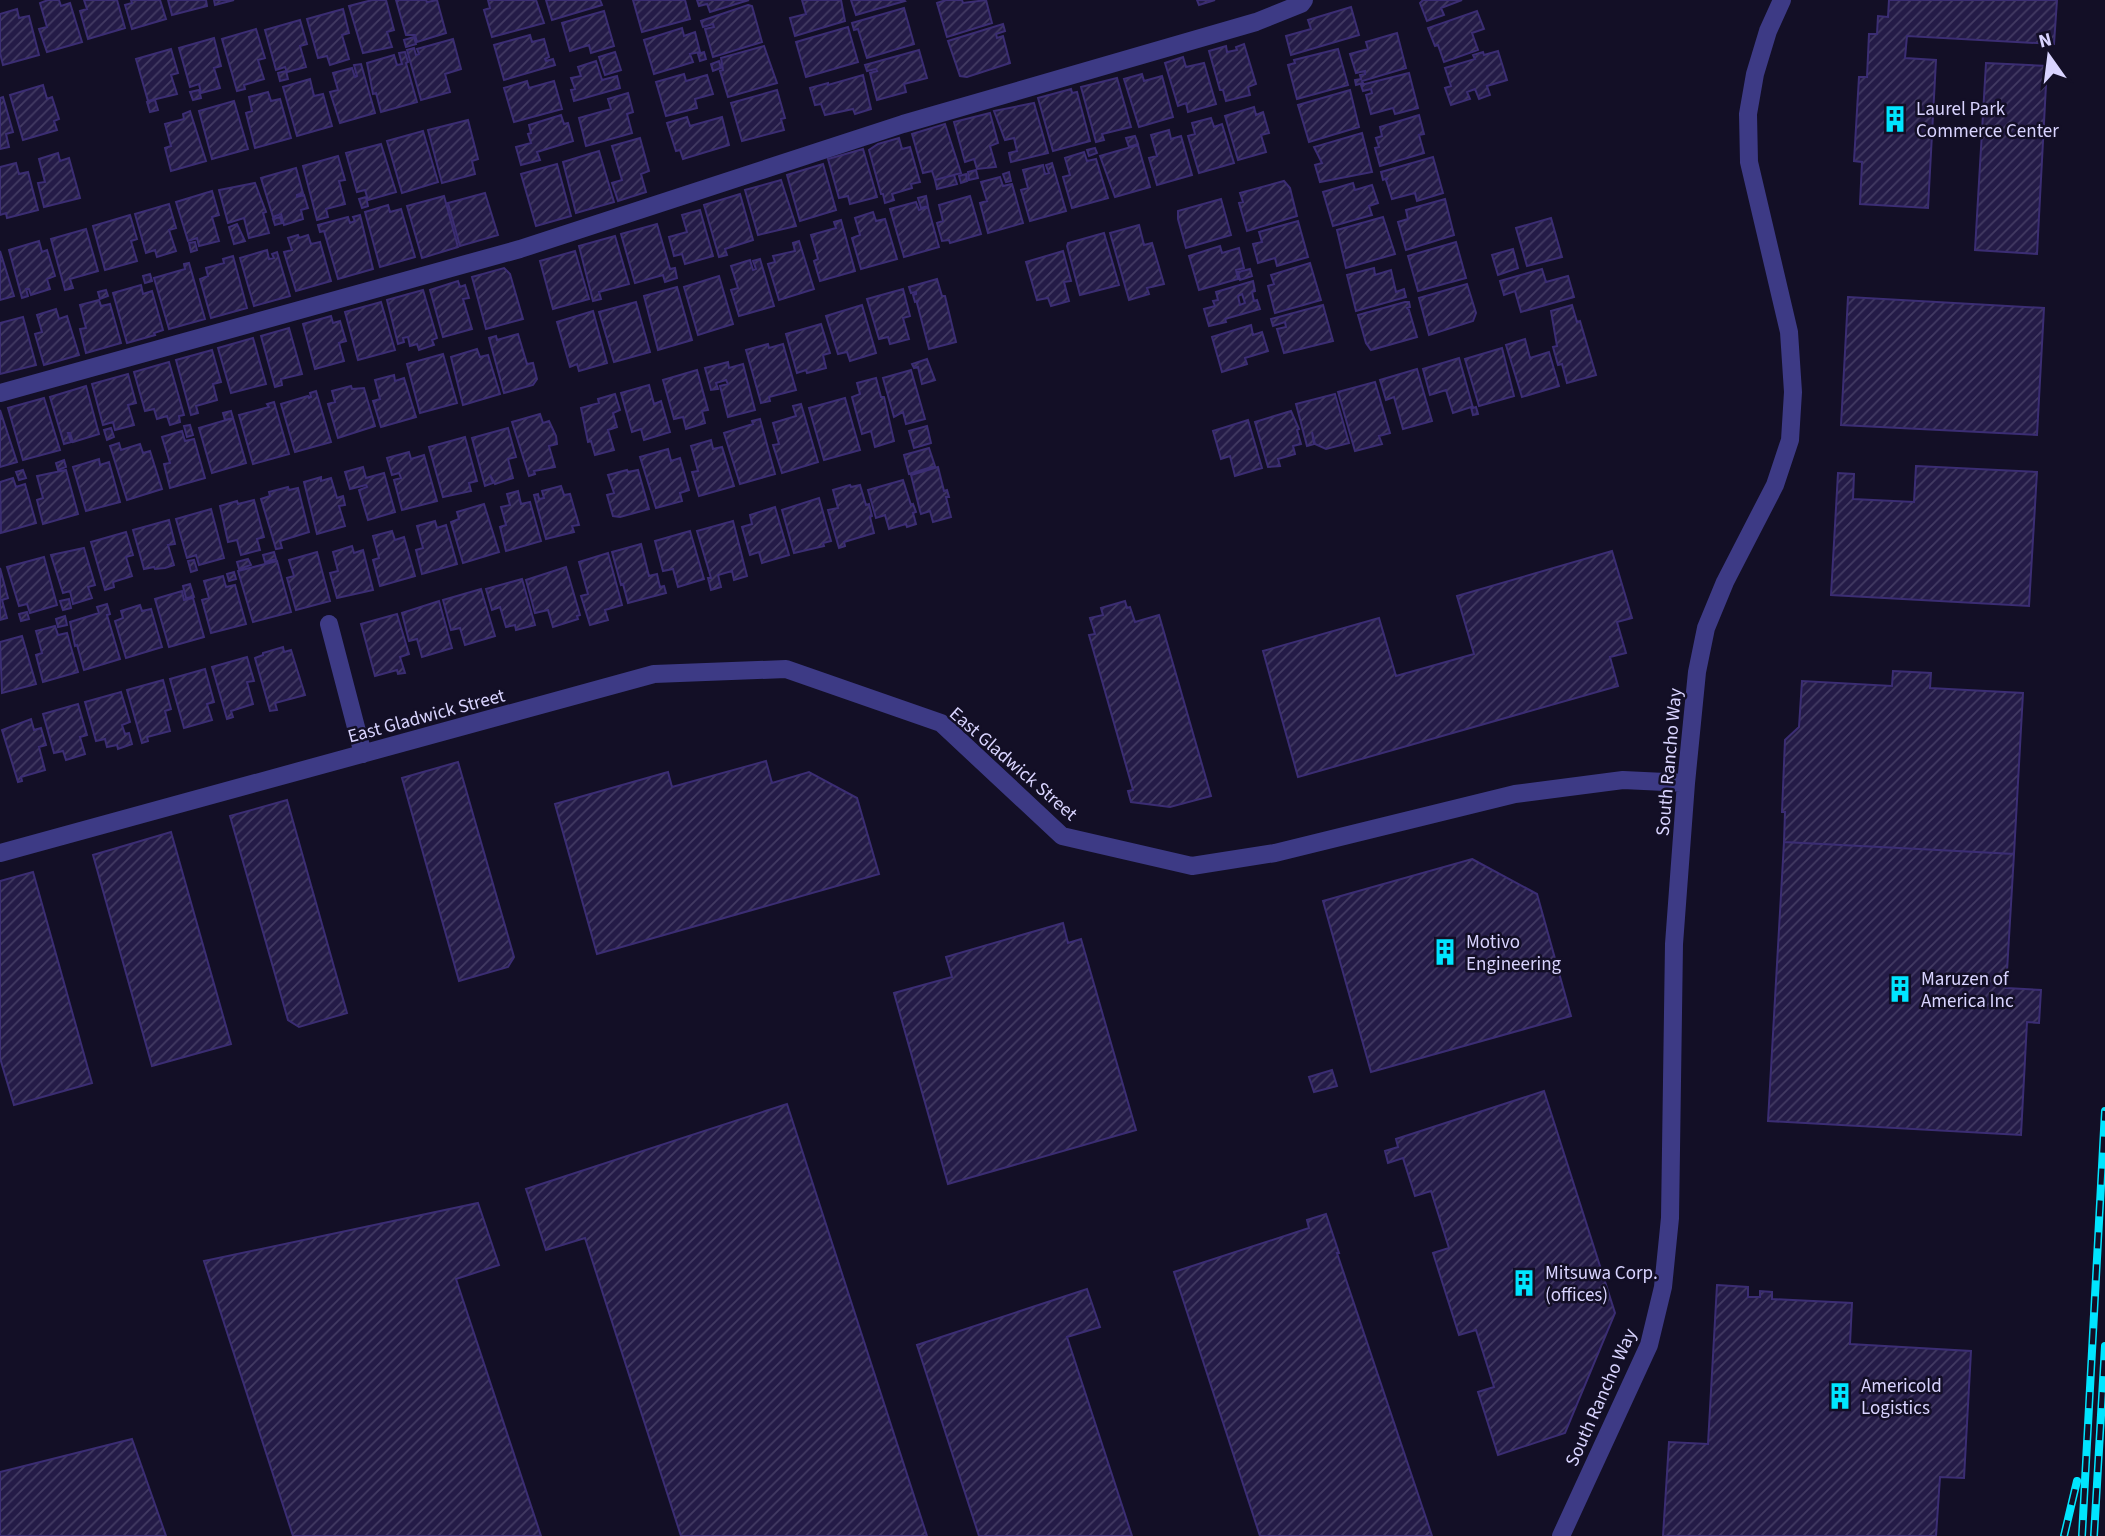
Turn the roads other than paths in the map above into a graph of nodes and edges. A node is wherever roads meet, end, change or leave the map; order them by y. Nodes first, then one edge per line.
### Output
1 (1304, 0) edge
2 (1782, 0) edge
3 (0, 393) edge
4 (329, 624) dead end
5 (363, 754) junction
6 (1686, 783) junction
7 (0, 853) edge
8 (1561, 1536) edge

1 - 3 street
2 - 6 street, South Rancho Way
4 - 5 street
5 - 6 street, East Gladwick Street
5 - 7 street, East Gladwick Street
6 - 8 street, South Rancho Way

